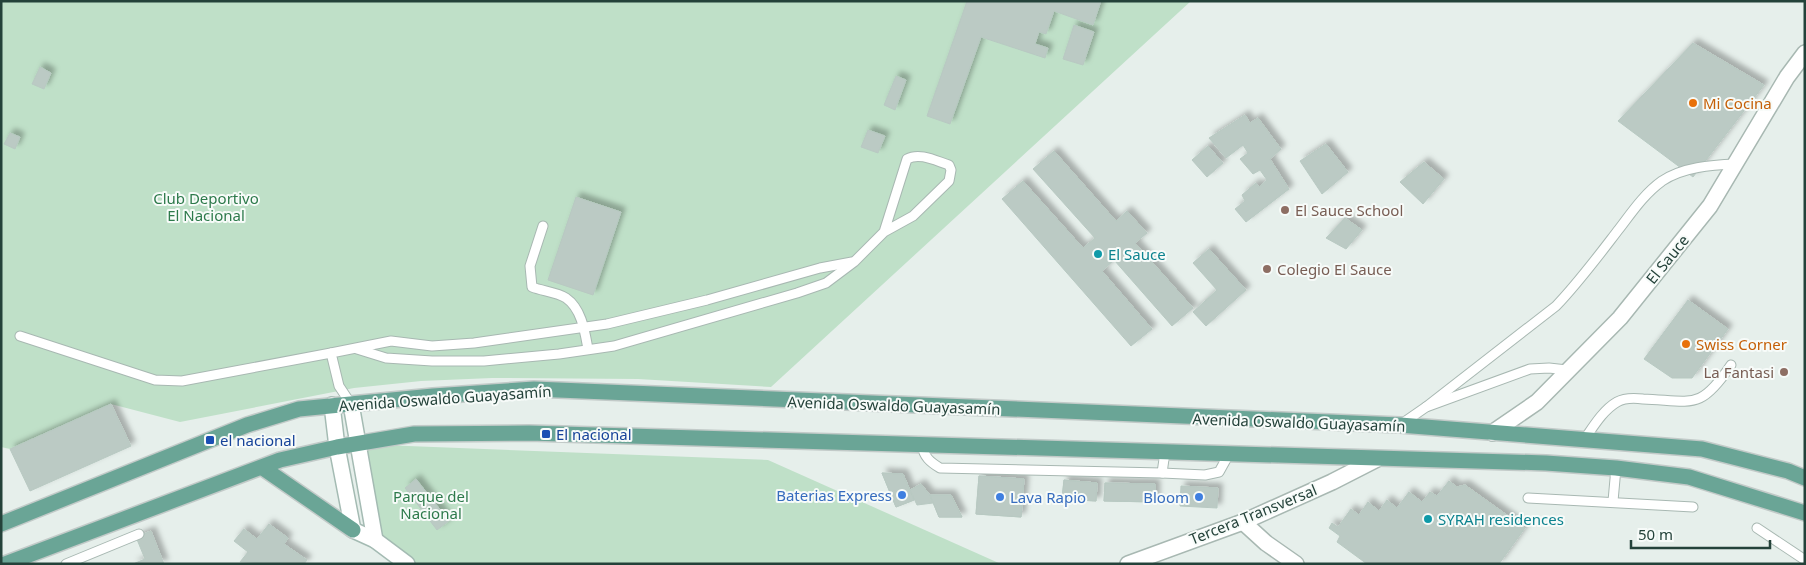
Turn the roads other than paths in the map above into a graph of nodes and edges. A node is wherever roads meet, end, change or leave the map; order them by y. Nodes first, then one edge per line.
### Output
1 (1804, 55) edge
2 (1736, 164) junction
3 (543, 226) dead end
4 (884, 232) junction
5 (854, 262) junction
6 (584, 328) junction
7 (20, 336) dead end
8 (357, 349) junction
9 (588, 349) junction
10 (331, 353) junction
11 (1731, 365) dead end
12 (1567, 370) junction
13 (340, 386) junction
14 (351, 404) junction
15 (332, 405) junction
16 (1426, 407) junction
17 (1400, 425) junction
18 (1492, 433) junction
19 (1584, 440) junction
20 (357, 444) junction
21 (922, 445) junction
22 (337, 447) junction
23 (1165, 452) junction
24 (1229, 454) junction
25 (1376, 459) junction
26 (263, 468) junction
27 (1616, 468) junction
28 (1162, 473) junction
29 (1805, 478) edge
30 (1528, 498) dead end
31 (1613, 501) junction
32 (1693, 507) dead end
33 (1805, 513) edge
34 (1243, 522) junction
35 (1, 524) edge
36 (1757, 528) dead end
37 (354, 530) junction
38 (139, 534) dead end
39 (375, 540) junction
40 (1805, 560) edge
41 (403, 563) edge
42 (5, 564) edge
43 (66, 564) edge
44 (1128, 564) edge
45 (1296, 564) edge

1 - 2 street, El Sauce
2 - 12 street, El Sauce
2 - 16 lane
3 - 6 lane
4 - 4 lane
4 - 5 lane
5 - 6 lane
5 - 9 lane
6 - 8 lane
6 - 9 lane
7 - 10 lane
8 - 9 lane
8 - 10 lane
10 - 13 lane
11 - 19 lane
12 - 16 lane
12 - 18 street, El Sauce
13 - 14 lane
13 - 15 lane
14 - 15 main road, Avenida Oswaldo Guayasamín
14 - 17 main road, Avenida Oswaldo Guayasamín
14 - 20 street
15 - 22 street
15 - 35 main road, Avenida Oswaldo Guayasamín
16 - 17 lane
17 - 18 main road, Avenida Oswaldo Guayasamín
18 - 19 main road, Avenida Oswaldo Guayasamín
19 - 29 main road, Avenida Oswaldo Guayasamín
20 - 21 main road
20 - 22 main road
20 - 39 street
21 - 23 main road
21 - 28 lane
22 - 26 main road
22 - 37 street
23 - 24 main road
23 - 28 lane
24 - 25 main road
24 - 28 lane
25 - 27 main road
25 - 34 street, Tercera Transversal
26 - 37 main road
26 - 42 main road
27 - 31 lane
27 - 33 main road
30 - 31 lane
31 - 32 lane
34 - 44 street, Tercera Transversal
34 - 45 street
36 - 40 lane
37 - 39 street
38 - 43 lane
39 - 41 street

